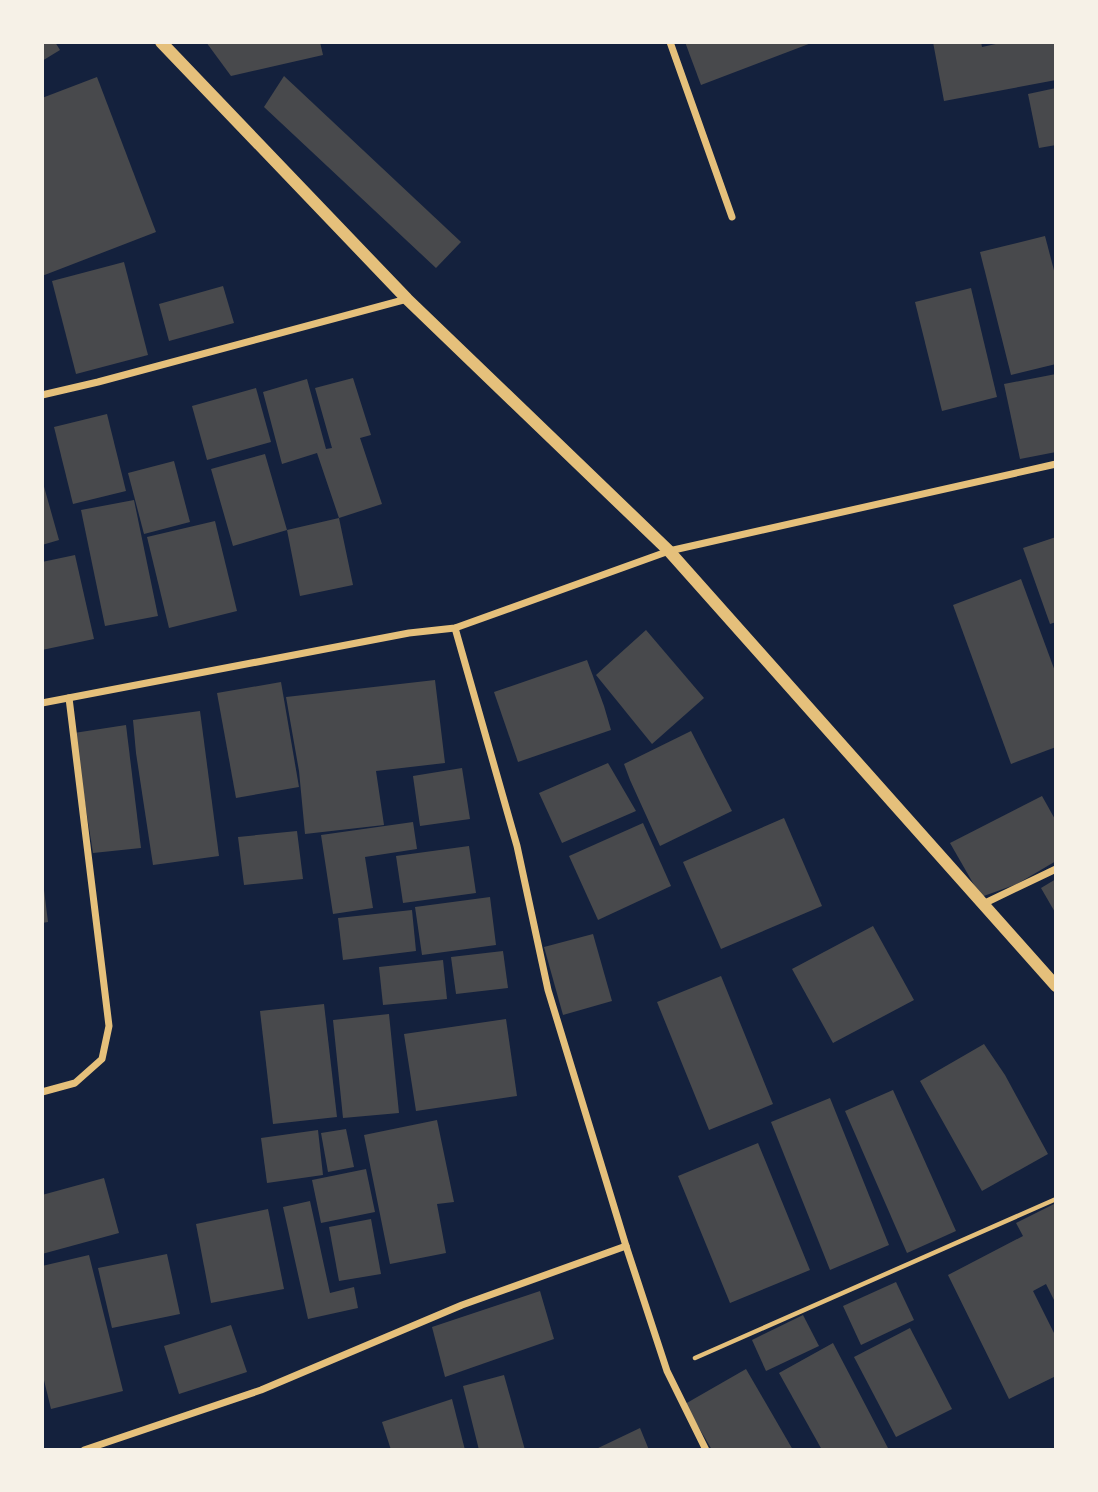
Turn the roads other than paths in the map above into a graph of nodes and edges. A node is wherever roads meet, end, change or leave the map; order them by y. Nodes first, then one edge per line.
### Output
1 (161, 42) edge
2 (670, 42) edge
3 (732, 217) dead end
4 (407, 299) junction
5 (42, 395) edge
6 (1056, 464) edge
7 (669, 551) junction
8 (456, 628) junction
9 (69, 698) junction
10 (42, 703) edge
11 (1056, 869) edge
12 (983, 904) junction
13 (1056, 986) edge
14 (42, 1092) edge
15 (626, 1246) junction
16 (84, 1450) edge
17 (706, 1450) edge

1 - 4 street
2 - 3 street
4 - 5 street
4 - 7 street
6 - 7 street
7 - 8 street
7 - 12 street
8 - 9 street
8 - 15 street
9 - 10 street
9 - 14 street
11 - 12 street
12 - 13 street
15 - 16 street
15 - 17 street

